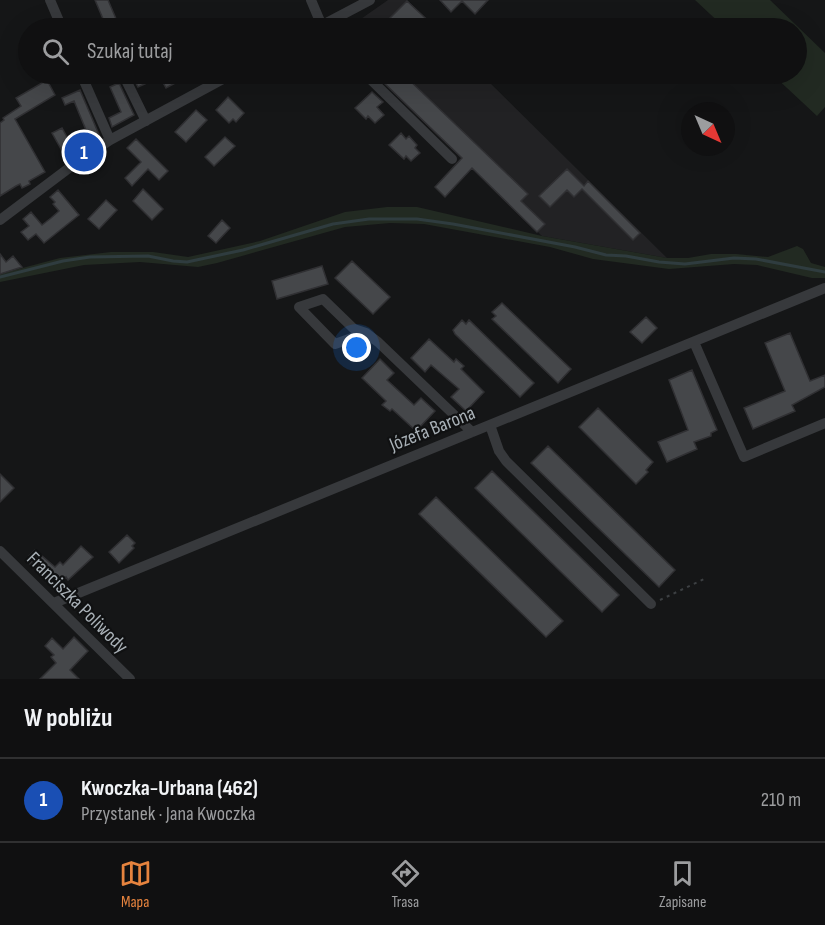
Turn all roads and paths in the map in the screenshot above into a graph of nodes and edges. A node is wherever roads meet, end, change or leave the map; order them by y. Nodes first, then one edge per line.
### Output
1 (50, 0) edge
2 (311, 0) edge
3 (370, 0) edge
4 (58, 18) edge
5 (316, 18) edge
6 (336, 18) edge
7 (85, 84) edge
8 (128, 84) edge
9 (214, 84) edge
10 (376, 84) edge
11 (146, 121) junction
12 (110, 140) junction
13 (452, 159) dead end
14 (0, 220) edge
15 (825, 288) edge
16 (366, 333) junction
17 (694, 342) junction
18 (825, 423) edge
19 (490, 424) junction
20 (472, 432) junction
21 (0, 551) edge
22 (704, 579) dead end
23 (54, 603) junction
24 (651, 604) joint
25 (130, 679) edge

1 - 4 street
2 - 5 street
3 - 6 street
7 - 12 street
8 - 11 street
9 - 11 street
10 - 13 street
11 - 12 street
12 - 14 street
15 - 17 street, Józefa Barona
16 - 16 street
16 - 20 street
17 - 18 street
17 - 19 street, Józefa Barona
19 - 20 street, Józefa Barona
19 - 24 street
20 - 23 street, Józefa Barona
21 - 23 street, Franciszka Poliwody
22 - 24 path
23 - 25 street, Franciszka Poliwody

